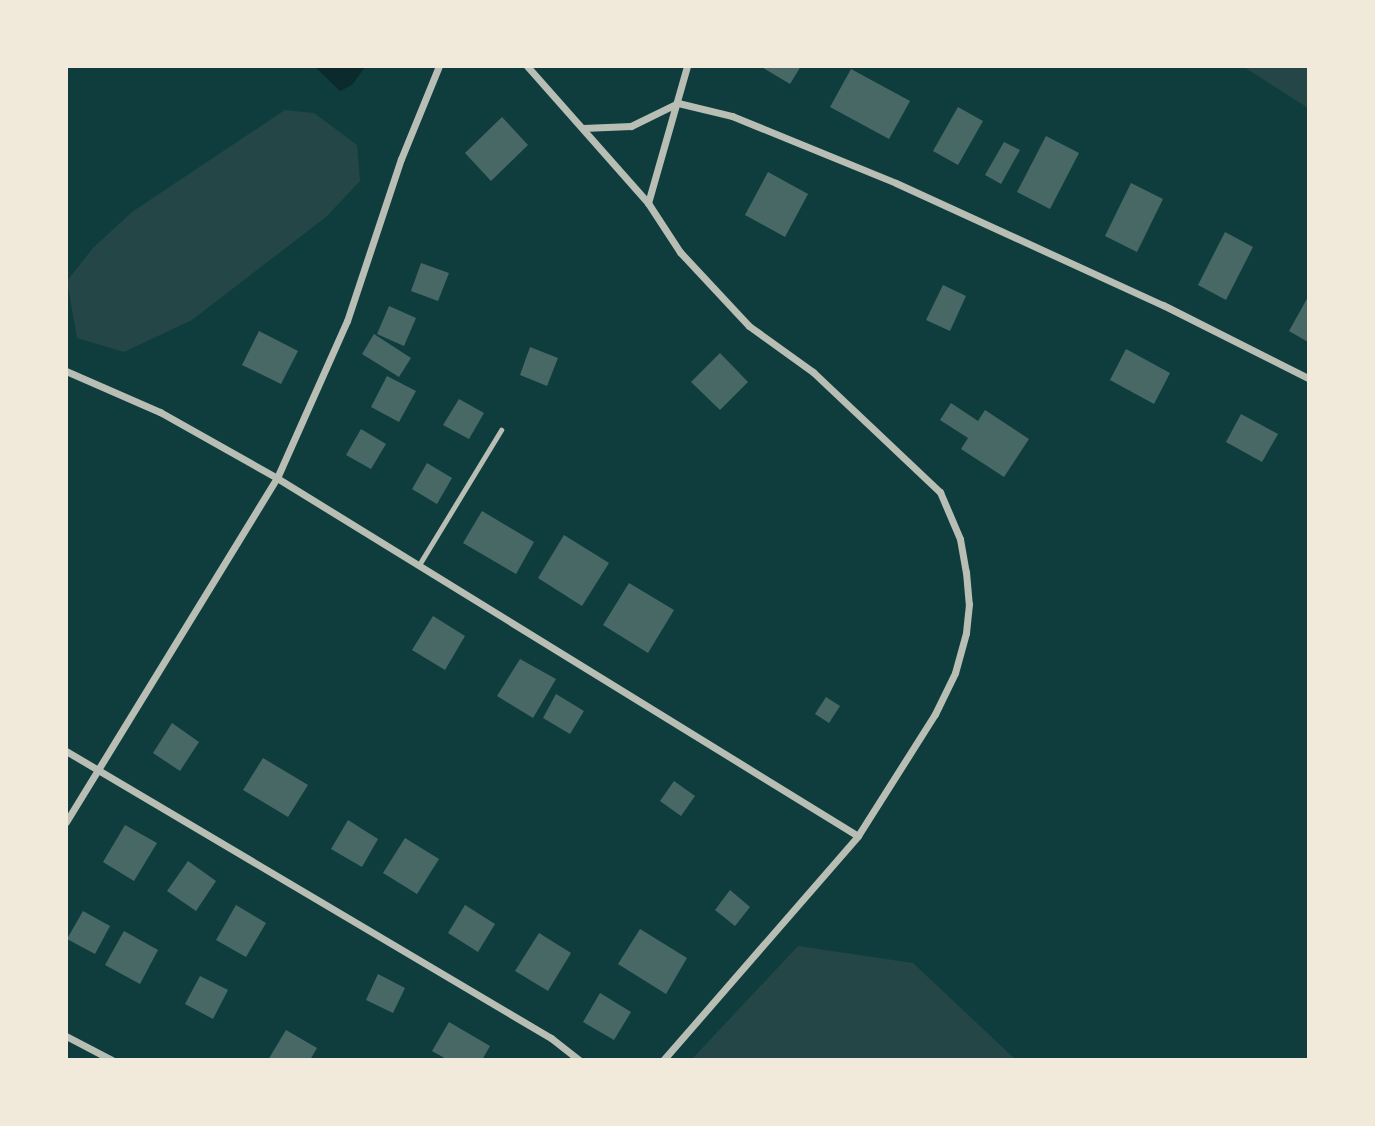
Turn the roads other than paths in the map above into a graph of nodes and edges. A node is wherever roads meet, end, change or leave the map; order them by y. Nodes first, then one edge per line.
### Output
1 (439, 66) edge
2 (527, 66) edge
3 (687, 66) edge
4 (678, 103) junction
5 (583, 128) junction
6 (648, 203) junction
7 (66, 371) edge
8 (1308, 377) edge
9 (500, 430) dead end
10 (277, 478) junction
11 (419, 565) junction
12 (66, 751) edge
13 (100, 772) junction
14 (66, 822) edge
15 (858, 836) junction
16 (66, 1036) edge
17 (112, 1059) edge
18 (579, 1059) edge
19 (663, 1059) edge

1 - 10 street
2 - 5 street
3 - 4 street
4 - 5 street
4 - 6 street
4 - 8 street
5 - 6 street
6 - 15 street
7 - 10 street
9 - 11 lane
10 - 11 street
10 - 13 street
11 - 15 street
12 - 13 street
13 - 14 street
13 - 18 street
15 - 19 street
16 - 17 street

